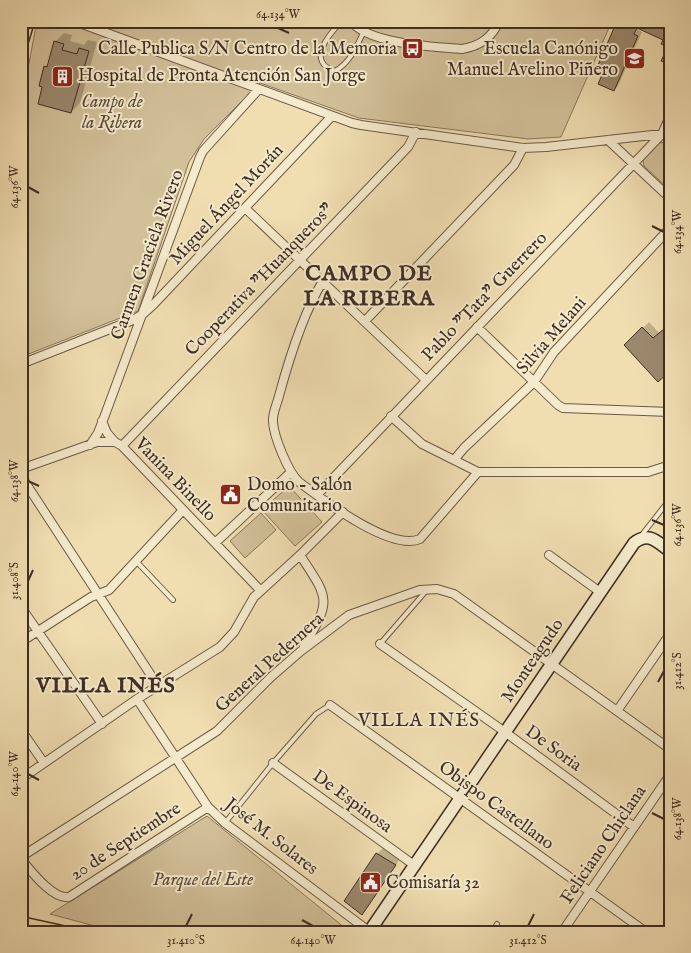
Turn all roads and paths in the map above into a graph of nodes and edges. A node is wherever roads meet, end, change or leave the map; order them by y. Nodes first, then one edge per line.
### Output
1 (28, 21) edge
2 (74, 21) edge
3 (342, 21) edge
4 (351, 21) edge
5 (500, 21) edge
6 (364, 31) junction
7 (21, 44) edge
8 (259, 89) junction
9 (332, 116) junction
10 (670, 116) edge
11 (416, 132) junction
12 (666, 134) edge
13 (608, 140) junction
14 (523, 148) junction
15 (634, 163) junction
16 (670, 198) edge
17 (245, 208) junction
18 (670, 228) edge
19 (300, 260) junction
20 (157, 276) junction
21 (323, 281) junction
22 (175, 282) junction
23 (143, 314) junction
24 (365, 321) junction
25 (477, 327) junction
26 (21, 364) edge
27 (426, 380) junction
28 (534, 382) junction
29 (670, 412) edge
30 (391, 416) junction
31 (102, 421) junction
32 (118, 444) junction
33 (90, 445) junction
34 (454, 460) junction
35 (670, 465) edge
36 (21, 470) edge
37 (478, 472) junction
38 (290, 473) junction
39 (21, 476) edge
40 (317, 495) junction
41 (670, 500) edge
42 (182, 510) junction
43 (343, 512) junction
44 (641, 538) junction
45 (215, 543) junction
46 (670, 551) edge
47 (300, 555) junction
48 (549, 555) dead end
49 (136, 561) junction
50 (429, 588) junction
51 (260, 590) junction
52 (600, 592) junction
53 (98, 595) junction
54 (173, 600) dead end
55 (21, 607) edge
56 (38, 631) junction
57 (670, 634) edge
58 (21, 642) edge
59 (380, 644) joint
60 (301, 651) junction
61 (551, 664) junction
62 (158, 686) junction
63 (137, 700) junction
64 (330, 704) joint
65 (616, 711) junction
66 (102, 724) junction
67 (21, 730) edge
68 (505, 732) junction
69 (670, 749) edge
70 (176, 758) junction
71 (44, 763) junction
72 (273, 763) junction
73 (670, 775) edge
74 (21, 778) edge
75 (459, 798) junction
76 (208, 807) junction
77 (225, 823) junction
78 (634, 827) junction
79 (21, 858) edge
80 (414, 865) junction
81 (590, 892) junction
82 (21, 923) edge
83 (497, 924) dead end
84 (62, 932) edge
85 (369, 932) edge
86 (492, 932) edge
87 (562, 932) edge
88 (646, 932) edge

1 - 7 main road
2 - 8 street
3 - 6 lane
4 - 6 street
5 - 6 street
8 - 9 street
8 - 20 street, Carmen Graciela Rivero
9 - 11 street
9 - 17 street, Miguel Ángel Morán
10 - 12 street, Pablo "Tata" Guerrero
11 - 14 street
11 - 19 street, Cooperativa "Huanqueros"
12 - 13 street
12 - 15 street, Pablo "Tata" Guerrero
13 - 14 street
13 - 15 street
14 - 24 street
15 - 16 street
15 - 25 street, Pablo "Tata" Guerrero
17 - 19 street
17 - 22 street, Miguel Ángel Morán
18 - 28 street, Silvia Melani
19 - 21 street
19 - 32 street, Cooperativa "Huanqueros"
20 - 22 street
20 - 23 street, Carmen Graciela Rivero
21 - 24 street
21 - 38 street
22 - 23 street, Miguel Ángel Morán
23 - 26 street
23 - 31 street, Carmen Graciela Rivero
24 - 27 street
25 - 27 street, Pablo "Tata" Guerrero
25 - 28 street
27 - 30 street, Pablo "Tata" Guerrero
28 - 29 street
28 - 34 street, Silvia Melani
30 - 34 street
30 - 40 street, Pablo "Tata" Guerrero
31 - 32 street
31 - 33 street, Carmen Graciela Rivero
32 - 33 street, Vanina Binello
32 - 42 street, Vanina Binello
33 - 36 street, Vanina Binello
34 - 37 street
35 - 37 street
37 - 43 street
38 - 40 street
38 - 45 street
39 - 53 street
40 - 43 street
41 - 44 lane
42 - 45 street, Vanina Binello
42 - 49 street
43 - 47 street
44 - 46 street
44 - 52 street, Monteagudo
45 - 51 street, Vanina Binello
47 - 51 street
47 - 60 street
48 - 52 street
49 - 53 street
49 - 54 lane
50 - 59 lane
50 - 60 street, General Pedernera
50 - 61 street
51 - 62 street
52 - 61 street, Monteagudo
53 - 56 street
53 - 62 street
55 - 56 street
56 - 58 street
56 - 66 street
57 - 65 street
59 - 68 street, De Soria
60 - 70 street, General Pedernera
61 - 65 street
61 - 68 street, Monteagudo
62 - 63 street
63 - 66 street
63 - 70 street, José M. Solares
64 - 72 lane
64 - 75 street, Obispo Castellano
65 - 69 street
66 - 71 street
67 - 71 street
68 - 75 street, Monteagudo
68 - 78 street, De Soria
70 - 76 street, José M. Solares
70 - 79 street, General Pedernera
71 - 74 street
72 - 77 lane
72 - 80 street, De Espinosa
73 - 78 street, Feliciano Chiclana
75 - 80 street, Monteagudo
75 - 81 street, Obispo Castellano
76 - 77 street, José M. Solares
76 - 79 street, 20 de Septiembre
77 - 85 street, José M. Solares
78 - 81 street, Feliciano Chiclana
80 - 85 street, Monteagudo
81 - 87 street, Feliciano Chiclana
81 - 88 street, Obispo Castellano
82 - 84 main road
83 - 86 lane

